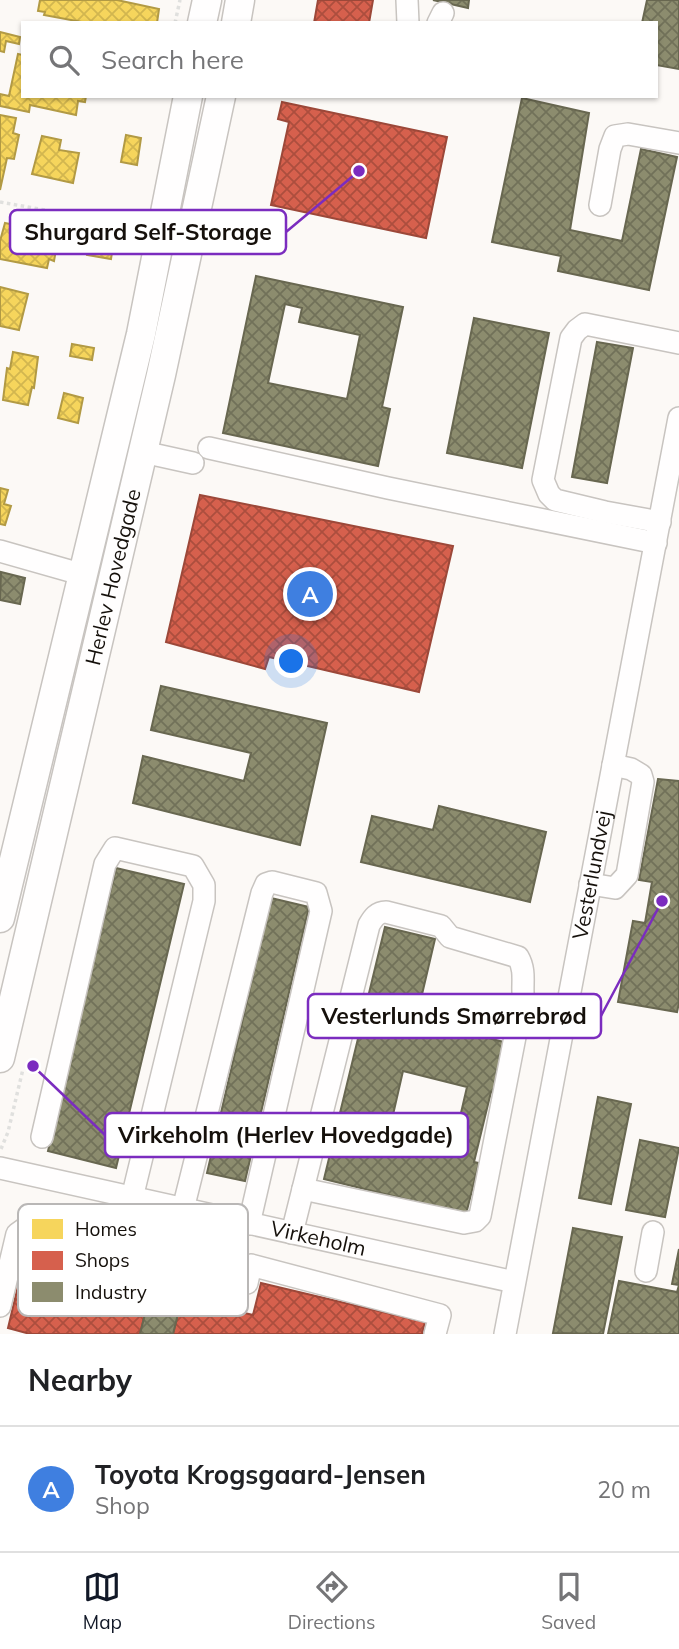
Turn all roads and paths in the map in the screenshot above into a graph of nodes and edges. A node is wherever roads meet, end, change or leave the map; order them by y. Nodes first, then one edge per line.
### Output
1 (180, 0) edge
2 (206, 0) edge
3 (240, 0) edge
4 (407, 0) edge
5 (175, 21) edge
6 (202, 21) edge
7 (236, 21) edge
8 (408, 21) edge
9 (188, 98) edge
10 (221, 98) edge
11 (679, 143) edge
12 (0, 202) edge
13 (600, 205) dead end
14 (162, 231) junction
15 (679, 343) edge
16 (679, 418) edge
17 (209, 448) dead end
18 (143, 452) junction
19 (193, 463) dead end
20 (658, 533) junction
21 (679, 537) edge
22 (0, 551) edge
23 (84, 575) junction
24 (613, 765) junction
25 (590, 884) junction
26 (0, 918) edge
27 (522, 1001) junction
28 (564, 1018) junction
29 (0, 1058) edge
30 (42, 1137) dead end
31 (0, 1168) edge
32 (303, 1189) junction
33 (137, 1199) junction
34 (136, 1204) edge
35 (160, 1204) edge
36 (184, 1204) edge
37 (248, 1224) joint
38 (653, 1232) dead end
39 (18, 1233) edge
40 (292, 1233) junction
41 (646, 1271) dead end
42 (248, 1278) edge
43 (514, 1282) junction
44 (0, 1306) edge
45 (435, 1334) edge
46 (505, 1334) edge

1 - 5 path
2 - 6 main road
3 - 7 main road
4 - 8 street
9 - 14 main road, Herlev Hovedgade
10 - 18 main road, Herlev Hovedgade
11 - 13 street
12 - 14 path
14 - 23 main road, Herlev Hovedgade
15 - 20 street
16 - 20 street, Vesterlundvej
17 - 20 street
18 - 19 street
18 - 29 main road, Herlev Hovedgade
20 - 21 street
20 - 24 street, Vesterlundvej
22 - 23 street
23 - 26 main road, Herlev Hovedgade
24 - 25 street, Vesterlundvej
24 - 25 street
25 - 28 street, Vesterlundvej
27 - 28 street
27 - 32 street
27 - 32 street
28 - 43 street, Vesterlundvej
30 - 33 street
31 - 33 street, Virkeholm
32 - 40 street
33 - 34 street
33 - 35 street, Virkeholm
36 - 37 street
37 - 40 street, Virkeholm
38 - 41 street
39 - 44 street
40 - 43 street, Virkeholm
42 - 45 street
43 - 46 street, Vesterlundvej

